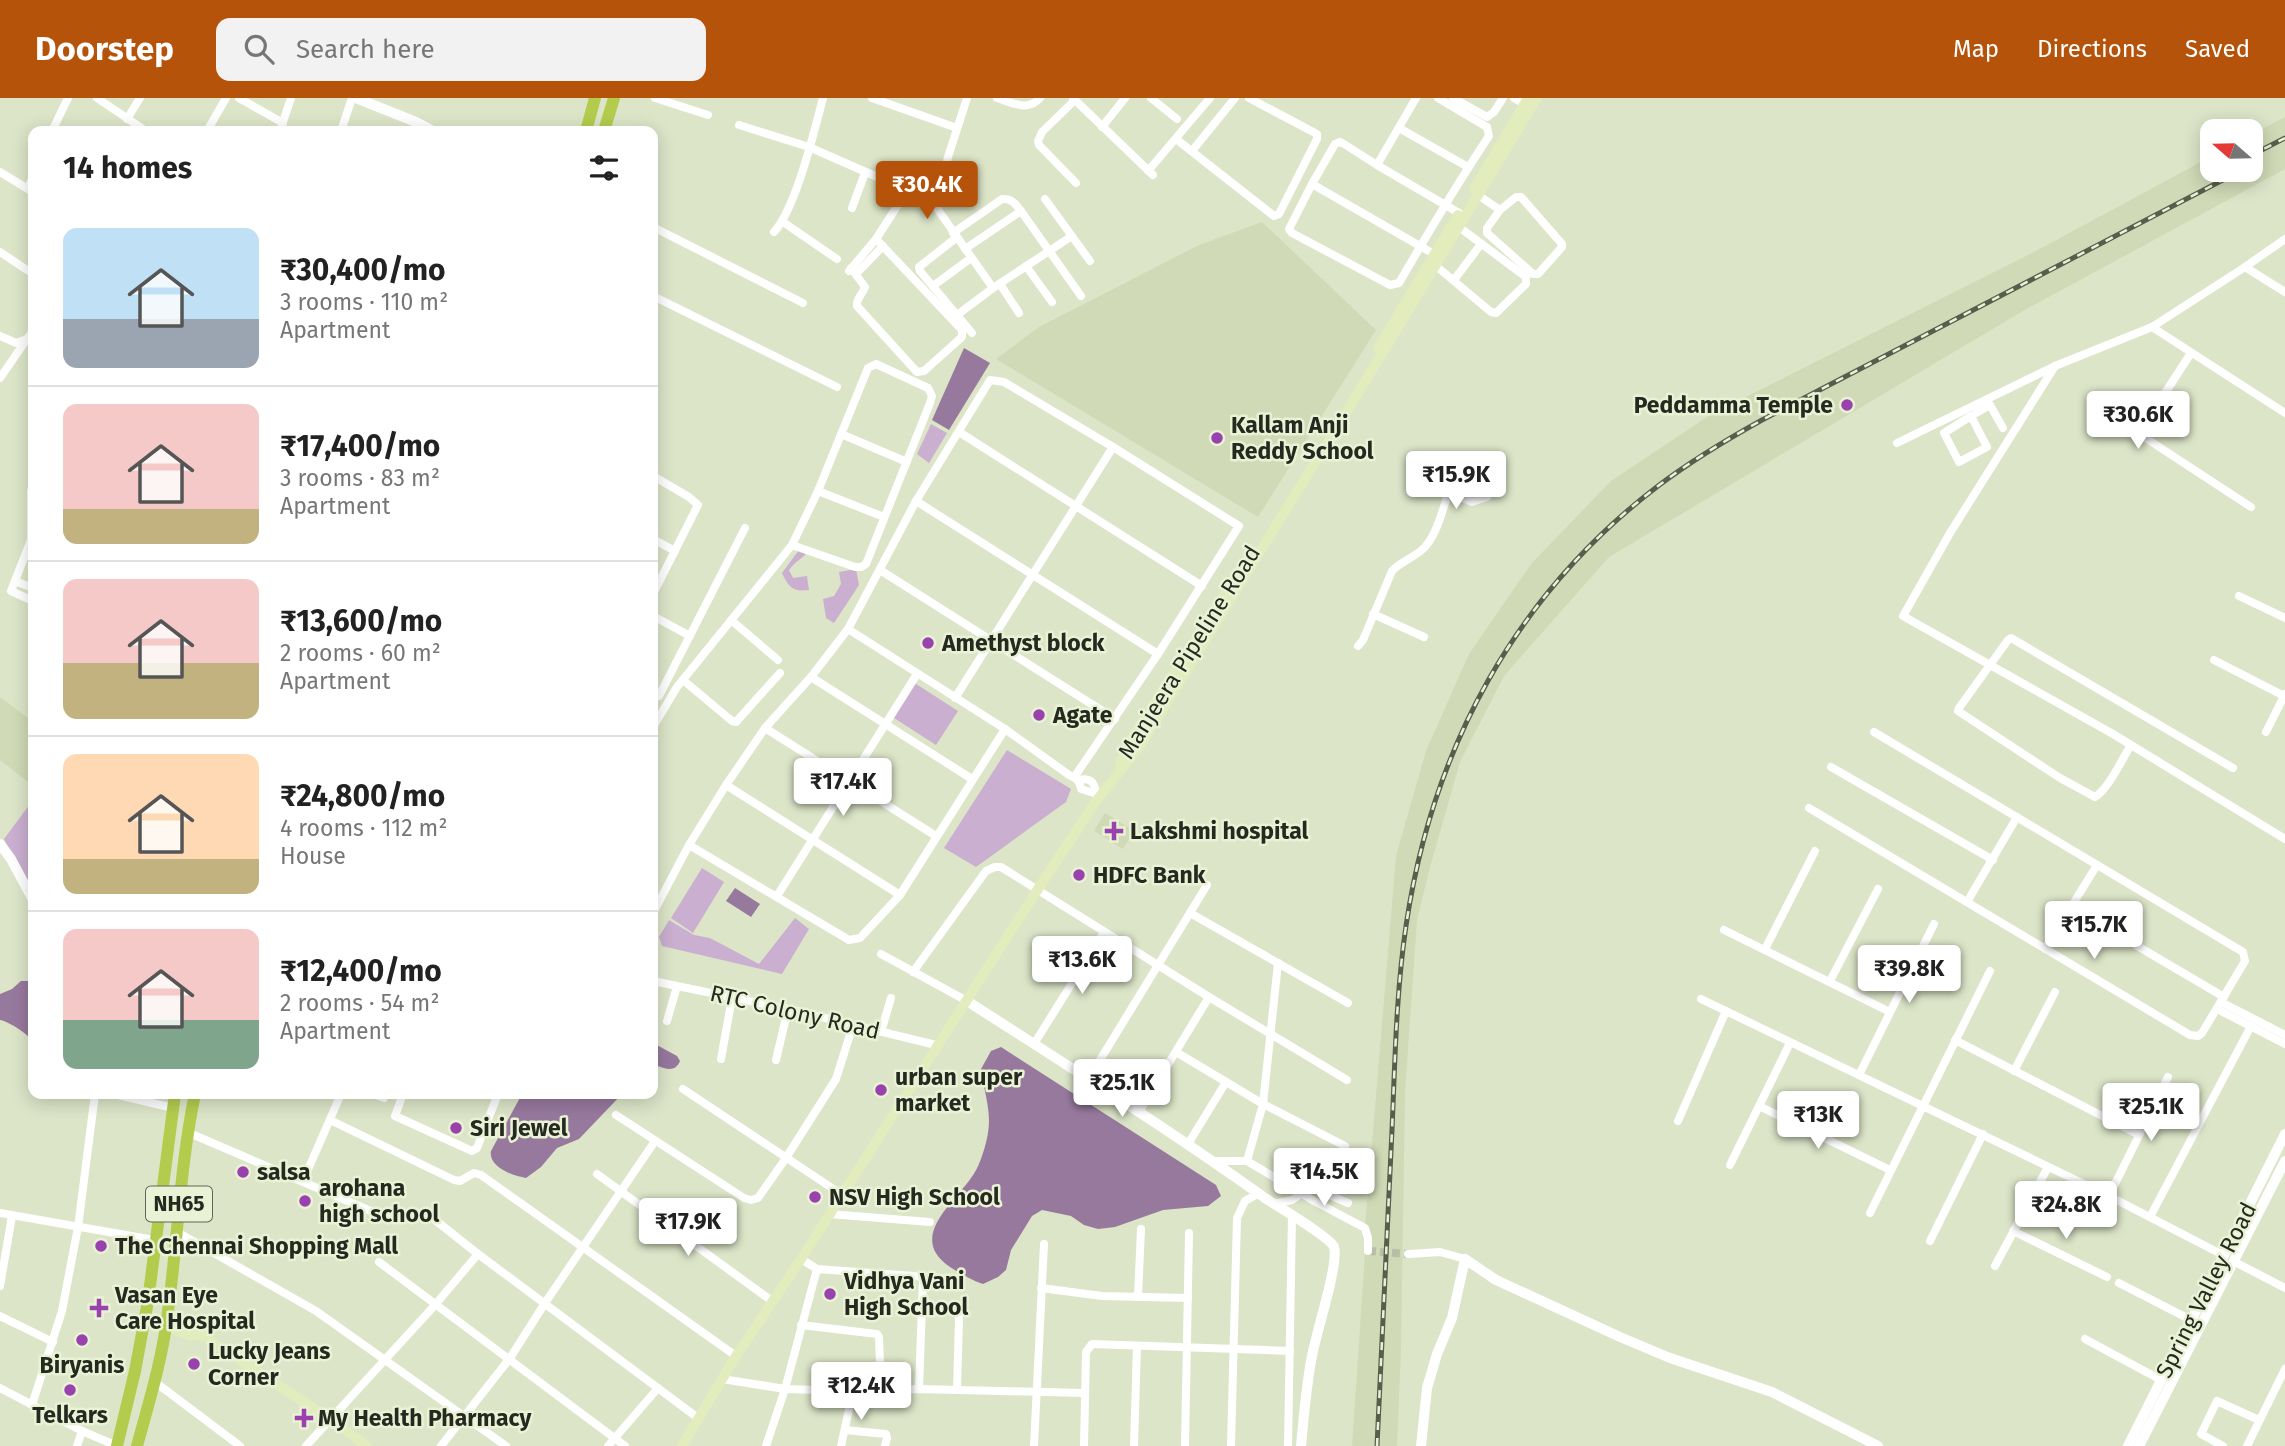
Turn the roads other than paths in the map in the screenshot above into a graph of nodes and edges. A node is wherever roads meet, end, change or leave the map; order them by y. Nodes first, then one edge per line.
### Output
1 (68, 98) edge
2 (97, 98) edge
3 (140, 98) edge
4 (226, 98) edge
5 (239, 98) edge
6 (291, 98) edge
7 (354, 98) edge
8 (595, 98) edge
9 (614, 98) edge
10 (655, 98) edge
11 (823, 98) edge
12 (872, 98) edge
13 (967, 98) edge
14 (997, 98) edge
15 (1040, 98) edge
16 (1125, 98) edge
17 (1151, 98) edge
18 (1210, 98) edge
19 (1249, 98) edge
20 (1416, 98) edge
21 (1438, 98) edge
22 (1453, 98) edge
23 (1503, 98) edge
24 (1537, 98) edge
25 (1074, 99) edge
26 (1230, 100) edge
27 (1522, 100) edge
28 (372, 101) edge
29 (891, 101) edge
30 (708, 115) dead end
31 (127, 119) junction
32 (1177, 119) dead end
33 (739, 125) dead end
34 (54, 126) edge
35 (138, 126) edge
36 (210, 126) edge
37 (280, 126) edge
38 (281, 126) edge
39 (343, 126) edge
40 (424, 126) edge
41 (587, 126) edge
42 (606, 126) edge
43 (1102, 127) junction
44 (957, 128) junction
45 (1399, 128) junction
46 (1176, 139) junction
47 (809, 147) junction
48 (1192, 151) junction
49 (1377, 165) junction
50 (1468, 167) junction
51 (0, 172) edge
52 (866, 173) junction
53 (1076, 184) dead end
54 (1312, 184) junction
55 (28, 188) edge
56 (907, 191) junction
57 (1478, 195) junction
58 (929, 197) junction
59 (1045, 199) dead end
60 (1445, 205) junction
61 (852, 208) dead end
62 (1500, 210) junction
63 (1021, 211) junction
64 (1459, 213) junction
65 (783, 222) junction
66 (1459, 227) junction
67 (658, 230) edge
68 (774, 232) dead end
69 (955, 235) junction
70 (1072, 236) junction
71 (876, 239) junction
72 (2285, 239) edge
73 (1482, 244) junction
74 (883, 246) junction
75 (1420, 246) junction
76 (965, 249) junction
77 (1049, 251) junction
78 (0, 252) edge
79 (870, 254) junction
80 (971, 258) junction
81 (837, 259) dead end
82 (1435, 260) junction
83 (1090, 261) dead end
84 (1026, 266) junction
85 (2245, 267) junction
86 (28, 271) edge
87 (1454, 280) junction
88 (933, 286) junction
89 (996, 286) junction
90 (2285, 292) edge
91 (1081, 296) dead end
92 (658, 298) edge
93 (1052, 302) dead end
94 (803, 303) dead end
95 (1019, 313) dead end
96 (957, 315) junction
97 (2152, 327) junction
98 (972, 333) dead end
99 (0, 335) edge
100 (27, 339) joint
101 (2191, 353) junction
102 (2056, 366) junction
103 (0, 377) edge
104 (837, 387) dead end
105 (1988, 402) junction
106 (1971, 413) junction
107 (2285, 413) edge
108 (1948, 418) junction
109 (1953, 427) junction
110 (2003, 428) dead end
111 (1924, 430) junction
112 (959, 432) junction
113 (841, 434) junction
114 (1929, 438) dead end
115 (1897, 443) dead end
116 (1113, 447) junction
117 (907, 462) junction
118 (1411, 470) dead end
119 (658, 479) edge
120 (1497, 484) dead end
121 (818, 491) junction
122 (1449, 492) junction
123 (916, 501) junction
124 (1076, 506) junction
125 (2251, 507) dead end
126 (884, 517) junction
127 (745, 528) dead end
128 (658, 542) edge
129 (792, 545) junction
130 (28, 550) edge
131 (675, 551) junction
132 (880, 570) junction
133 (1032, 575) junction
134 (15, 581) junction
135 (658, 584) edge
136 (28, 586) edge
137 (1202, 586) junction
138 (2239, 596) dead end
139 (28, 599) edge
140 (1373, 614) junction
141 (2285, 618) edge
142 (658, 619) edge
143 (731, 620) junction
144 (848, 629) junction
145 (690, 636) junction
146 (1424, 637) dead end
147 (991, 640) junction
148 (1358, 646) dead end
149 (1158, 654) junction
150 (778, 660) dead end
151 (2214, 660) dead end
152 (1989, 665) junction
153 (780, 673) dead end
154 (917, 674) junction
155 (811, 677) junction
156 (683, 680) junction
157 (658, 691) edge
158 (658, 695) edge
159 (2285, 695) edge
160 (955, 698) junction
161 (669, 701) junction
162 (658, 719) edge
163 (1115, 719) junction
164 (885, 724) junction
165 (765, 728) junction
166 (1005, 729) junction
167 (2266, 732) dead end
168 (1874, 733) dead end
169 (2131, 745) junction
170 (1831, 767) dead end
171 (2233, 768) dead end
172 (1077, 778) junction
173 (972, 779) junction
174 (849, 781) junction
175 (726, 785) junction
176 (1098, 793) junction
177 (1809, 808) dead end
178 (2017, 817) junction
179 (936, 836) junction
180 (2285, 839) edge
181 (812, 840) junction
182 (0, 844) edge
183 (689, 845) junction
184 (1815, 851) dead end
185 (1993, 860) junction
186 (2097, 865) junction
187 (1207, 885) dead end
188 (1038, 889) junction
189 (1878, 889) dead end
190 (28, 891) edge
191 (900, 895) junction
192 (777, 896) junction
193 (1968, 902) junction
194 (658, 904) edge
195 (2071, 907) junction
196 (1190, 913) junction
197 (1934, 923) dead end
198 (1724, 930) dead end
199 (1104, 932) junction
200 (1765, 949) junction
201 (2045, 949) junction
202 (881, 954) dead end
203 (1278, 963) junction
204 (1159, 965) junction
205 (1990, 971) dead end
206 (913, 972) junction
207 (1830, 981) junction
208 (658, 982) edge
209 (677, 986) junction
210 (2055, 992) dead end
211 (1209, 997) junction
212 (732, 998) junction
213 (891, 998) dead end
214 (1701, 999) dead end
215 (967, 1001) junction
216 (1348, 1003) dead end
217 (2221, 1003) junction
218 (788, 1009) junction
219 (1726, 1011) junction
220 (1890, 1012) junction
221 (667, 1021) dead end
222 (853, 1025) junction
223 (2251, 1026) junction
224 (881, 1032) junction
225 (1269, 1033) junction
226 (2285, 1035) edge
227 (1955, 1040) junction
228 (1790, 1043) junction
229 (1034, 1044) junction
230 (2285, 1044) edge
231 (936, 1045) junction
232 (1176, 1052) junction
233 (721, 1059) dead end
234 (776, 1060) dead end
235 (2014, 1071) junction
236 (1859, 1074) junction
237 (2168, 1077) dead end
238 (1089, 1079) junction
239 (1347, 1080) dead end
240 (1226, 1082) junction
241 (684, 1089) dead end
242 (94, 1099) edge
243 (135, 1099) edge
244 (174, 1099) edge
245 (194, 1099) edge
246 (339, 1099) edge
247 (401, 1099) edge
248 (496, 1099) edge
249 (1262, 1104) junction
250 (1923, 1105) junction
251 (1759, 1106) junction
252 (173, 1108) junction
253 (1139, 1112) junction
254 (617, 1115) dead end
255 (330, 1120) junction
256 (1678, 1121) dead end
257 (187, 1132) junction
258 (1983, 1134) junction
259 (2285, 1134) edge
260 (2139, 1135) junction
261 (655, 1141) junction
262 (1188, 1144) junction
263 (1345, 1146) dead end
264 (167, 1151) junction
265 (185, 1153) junction
266 (786, 1158) junction
267 (1213, 1161) junction
268 (1247, 1161) junction
269 (2285, 1161) edge
270 (1730, 1165) dead end
271 (164, 1167) junction
272 (2048, 1167) junction
273 (183, 1170) junction
274 (1890, 1170) junction
275 (597, 1174) dead end
276 (303, 1181) junction
277 (1298, 1191) junction
278 (621, 1192) junction
279 (841, 1194) junction
280 (1259, 1194) junction
281 (2109, 1196) junction
282 (1348, 1203) dead end
283 (1273, 1204) junction
284 (425, 1212) dead end
285 (0, 1213) edge
286 (1870, 1213) dead end
287 (829, 1214) junction
288 (12, 1216) junction
289 (1292, 1216) junction
290 (2150, 1217) junction
291 (387, 1218) dead end
292 (930, 1223) dead end
293 (78, 1227) junction
294 (1141, 1229) dead end
295 (2013, 1231) junction
296 (177, 1232) junction
297 (1189, 1233) dead end
298 (154, 1240) junction
299 (1930, 1241) dead end
300 (1044, 1244) dead end
301 (583, 1248) junction
302 (1368, 1251) dead end
303 (478, 1254) junction
304 (1408, 1254) tunnel mouth
305 (2228, 1258) junction
306 (801, 1259) junction
307 (1465, 1259) junction
308 (379, 1262) dead end
309 (1995, 1266) dead end
310 (817, 1269) junction
311 (923, 1277) junction
312 (2107, 1277) dead end
313 (941, 1278) dead end
314 (2119, 1283) dead end
315 (0, 1286) edge
316 (1041, 1288) junction
317 (2285, 1288) edge
318 (1138, 1296) junction
319 (1188, 1298) junction
320 (772, 1301) junction
321 (545, 1303) junction
322 (435, 1305) junction
323 (0, 1316) edge
324 (959, 1318) dead end
325 (167, 1320) junction
326 (2191, 1320) junction
327 (802, 1325) junction
328 (2085, 1339) dead end
329 (54, 1342) junction
330 (1137, 1346) junction
331 (1186, 1348) junction
332 (1233, 1350) junction
333 (1290, 1351) junction
334 (736, 1356) junction
335 (510, 1358) junction
336 (384, 1360) junction
337 (2285, 1369) edge
338 (722, 1380) junction
339 (2161, 1380) junction
340 (155, 1382) junction
341 (0, 1388) edge
342 (658, 1388) junction
343 (785, 1389) junction
344 (919, 1389) junction
345 (881, 1390) junction
346 (957, 1390) junction
347 (853, 1391) junction
348 (1036, 1392) junction
349 (1084, 1393) junction
350 (32, 1405) junction
351 (465, 1416) junction
352 (698, 1418) junction
353 (330, 1419) junction
354 (2259, 1420) junction
355 (82, 1430) junction
356 (845, 1430) junction
357 (615, 1438) junction
358 (77, 1446) edge
359 (117, 1446) edge
360 (137, 1446) edge
361 (240, 1446) edge
362 (306, 1446) edge
363 (367, 1446) edge
364 (441, 1446) edge
365 (506, 1446) edge
366 (608, 1446) edge
367 (625, 1446) edge
368 (682, 1446) edge
369 (766, 1446) edge
370 (841, 1446) edge
371 (885, 1446) edge
372 (1034, 1446) edge
373 (1084, 1446) edge
374 (1134, 1446) edge
375 (1185, 1446) edge
376 (1231, 1446) edge
377 (1288, 1446) edge
378 (1301, 1446) edge
379 (1421, 1446) edge
380 (1878, 1446) edge
381 (2128, 1446) edge
382 (2139, 1446) edge
383 (2223, 1446) edge
384 (2247, 1446) edge

1 - 34 street
2 - 31 street
3 - 31 street
4 - 36 street
5 - 37 street
6 - 38 street
7 - 28 street
7 - 39 street
8 - 41 highway
9 - 42 highway
10 - 30 street
11 - 47 street
12 - 29 street
13 - 44 street
14 - 15 street
16 - 43 street
17 - 32 street
18 - 46 street
19 - 48 street
20 - 45 street
21 - 50 street
22 - 23 street
24 - 57 main road, Manjeera Pipeline Road
25 - 43 street
25 - 53 street
26 - 48 street
27 - 64 main road, Manjeera Pipeline Road
28 - 40 street
29 - 44 street
31 - 35 street
33 - 47 street
43 - 46 street
44 - 58 street
45 - 49 street
45 - 50 street
46 - 48 street
47 - 52 street
47 - 65 street
49 - 54 street
49 - 60 street
50 - 60 street
51 - 55 street
52 - 56 street
52 - 61 street
54 - 75 street
54 - 75 street
56 - 58 street
56 - 71 street
57 - 62 street
57 - 66 main road, Manjeera Pipeline Road
58 - 69 street
59 - 70 street
60 - 64 street
60 - 75 street
62 - 62 street
63 - 69 street
63 - 76 street
63 - 77 street
64 - 82 main road, Manjeera Pipeline Road
65 - 68 street
65 - 81 street
66 - 73 street
66 - 82 main road, Manjeera Pipeline Road
67 - 94 street
69 - 76 street
69 - 88 street
70 - 77 street
70 - 83 street
71 - 74 street
71 - 79 street
72 - 85 street
73 - 87 street
73 - 87 street
74 - 79 street
74 - 79 street
75 - 82 street
76 - 80 street
77 - 84 street
77 - 91 street
78 - 86 street
80 - 88 street
80 - 89 street
82 - 87 street
82 - 176 main road, Manjeera Pipeline Road
84 - 89 street
84 - 93 street
85 - 90 street
85 - 97 street
88 - 96 street
89 - 95 street
89 - 96 street
92 - 104 street
96 - 98 street
97 - 101 street
97 - 102 street
99 - 100 street
100 - 103 street
101 - 107 street
101 - 125 street
102 - 105 street
102 - 152 street
105 - 106 street
105 - 110 street
106 - 108 street
106 - 109 street
106 - 109 street
108 - 109 street
108 - 111 street
111 - 114 street
111 - 115 street
112 - 116 street
112 - 123 street
112 - 124 street
113 - 117 street
113 - 117 street
113 - 121 street
116 - 124 street
116 - 137 street
117 - 126 street
118 - 122 street
119 - 131 street
120 - 122 street
121 - 126 street
121 - 129 street
122 - 140 street
123 - 132 street
123 - 133 street
124 - 133 street
124 - 137 street
126 - 129 street
127 - 145 street
128 - 131 street
129 - 143 street
130 - 134 street
131 - 135 street
132 - 144 street
132 - 147 street
133 - 147 street
133 - 149 street
134 - 136 street
134 - 139 street
137 - 149 street
138 - 141 street
140 - 146 street
140 - 148 street
142 - 145 street
143 - 150 street
143 - 156 street
144 - 154 street
144 - 155 street
145 - 157 street
147 - 160 street
147 - 163 street
149 - 163 street
151 - 159 street
152 - 169 street
152 - 169 street
152 - 171 street
153 - 156 street
154 - 160 street
154 - 164 street
155 - 164 street
155 - 165 street
156 - 161 street
158 - 161 street
159 - 167 street
160 - 166 street
161 - 162 street
163 - 172 street
164 - 173 street
164 - 174 street
165 - 174 street
165 - 175 street
166 - 172 street
166 - 173 street
168 - 178 street
169 - 180 street
170 - 185 street
172 - 176 street
173 - 179 street
174 - 179 street
174 - 181 street
175 - 181 street
175 - 183 street
176 - 188 main road, Manjeera Pipeline Road
177 - 193 street
178 - 185 street
178 - 186 street
179 - 191 street
181 - 191 street
181 - 192 street
182 - 190 street
183 - 192 street
183 - 194 street
184 - 200 street
185 - 193 street
186 - 195 street
186 - 217 street
187 - 196 street
188 - 199 street
188 - 206 street
188 - 215 main road, Manjeera Pipeline Road
189 - 207 street
191 - 192 street
193 - 201 street
195 - 201 street
195 - 217 street
196 - 203 street
196 - 204 street
197 - 220 street
198 - 200 street
199 - 204 street
199 - 229 street
200 - 207 street
201 - 217 street
202 - 206 street
203 - 216 street
203 - 225 street
204 - 211 street
204 - 238 street
205 - 227 street
206 - 215 street
207 - 220 street
208 - 209 street, RTC Colony Road
209 - 212 street, RTC Colony Road
209 - 221 street
210 - 235 street
211 - 225 street
211 - 232 street
212 - 218 street, RTC Colony Road
212 - 233 street
213 - 224 street
214 - 219 street
215 - 229 street
215 - 231 main road, Manjeera Pipeline Road
217 - 223 street
217 - 226 street
218 - 222 street, RTC Colony Road
218 - 234 street
219 - 228 street
219 - 256 street
220 - 236 street
222 - 224 street, RTC Colony Road
222 - 266 street
223 - 230 street
223 - 290 street
224 - 231 street, RTC Colony Road
225 - 239 street
225 - 249 street
227 - 235 street
227 - 250 street
228 - 236 street
228 - 251 street
229 - 238 street
231 - 279 main road, Manjeera Pipeline Road
232 - 240 street
232 - 253 street
235 - 260 street
236 - 250 street
237 - 260 street
238 - 253 street
240 - 249 street
240 - 262 street
241 - 266 street
242 - 293 street
243 - 252 street
244 - 252 highway, NH65
245 - 257 highway, NH65
246 - 255 street
247 - 248 street
249 - 263 street
249 - 268 street
250 - 258 street
250 - 274 street
251 - 270 street
251 - 274 street
252 - 264 highway, NH65
253 - 262 street
254 - 261 street
255 - 276 street
255 - 301 street
257 - 265 highway, NH65
257 - 276 street
258 - 272 street
258 - 299 street
259 - 305 street, Spring Valley Road
260 - 281 street
261 - 266 street
261 - 278 street
262 - 267 street
264 - 265 highway
264 - 271 highway, NH65
265 - 273 highway, NH65
266 - 279 street
267 - 268 street
267 - 280 street
268 - 277 street
269 - 305 street, Spring Valley Road
271 - 273 highway
271 - 298 highway, NH65
272 - 281 street
272 - 295 street
273 - 296 highway, NH65
274 - 286 street
275 - 278 street
276 - 291 street
277 - 282 street
277 - 283 street
277 - 302 street
278 - 301 street
278 - 320 street
279 - 287 main road, Manjeera Pipeline Road
280 - 283 street
280 - 332 street
281 - 290 street
283 - 289 street
284 - 303 street
285 - 288 street
287 - 292 street
287 - 306 main road, Manjeera Pipeline Road
288 - 293 street
288 - 315 street
289 - 333 street
289 - 378 street
290 - 305 street
293 - 298 street
293 - 329 street
294 - 318 street
295 - 309 street
295 - 312 street
296 - 325 highway, NH65
296 - 336 street
297 - 319 street
298 - 359 highway, NH65
300 - 316 street
301 - 321 street
301 - 334 street
303 - 321 street
303 - 322 street
304 - 307 street
305 - 317 street
305 - 326 street, Spring Valley Road
305 - 382 street, Spring Valley Road
306 - 310 street
306 - 320 main road, Manjeera Pipeline Road
307 - 379 street
307 - 380 street
308 - 322 street
310 - 311 street
310 - 327 street
311 - 313 street
311 - 344 street
314 - 326 street
316 - 318 street
316 - 348 street
318 - 319 street
319 - 331 street
320 - 334 main road, Manjeera Pipeline Road
321 - 335 street
321 - 342 street
322 - 335 street
322 - 336 street
323 - 329 street
324 - 346 street
325 - 340 highway, NH65
325 - 353 main road
326 - 339 street, Spring Valley Road
327 - 343 street
327 - 345 street
328 - 339 street
329 - 350 street
330 - 331 street
330 - 349 street
330 - 374 street
331 - 332 street
331 - 375 street
332 - 333 street
332 - 376 street
333 - 377 street
334 - 338 main road, Manjeera Pipeline Road
335 - 351 street
335 - 357 street
336 - 351 street
336 - 353 street
337 - 354 street
338 - 343 street
338 - 352 main road, Manjeera Pipeline Road
339 - 381 street, Spring Valley Road
340 - 360 highway, NH65
340 - 361 street
341 - 350 street
342 - 352 street
342 - 357 street
343 - 347 street
343 - 369 street
344 - 345 street
344 - 346 street
345 - 347 street
346 - 348 street
347 - 356 street
348 - 349 street
348 - 372 street
349 - 373 street
350 - 355 street
351 - 364 street
351 - 365 street
352 - 368 main road, Manjeera Pipeline Road
353 - 362 street
353 - 363 main road
354 - 383 street
354 - 384 street
355 - 358 street
355 - 359 street
356 - 370 street
356 - 371 street
357 - 366 street
357 - 367 street

